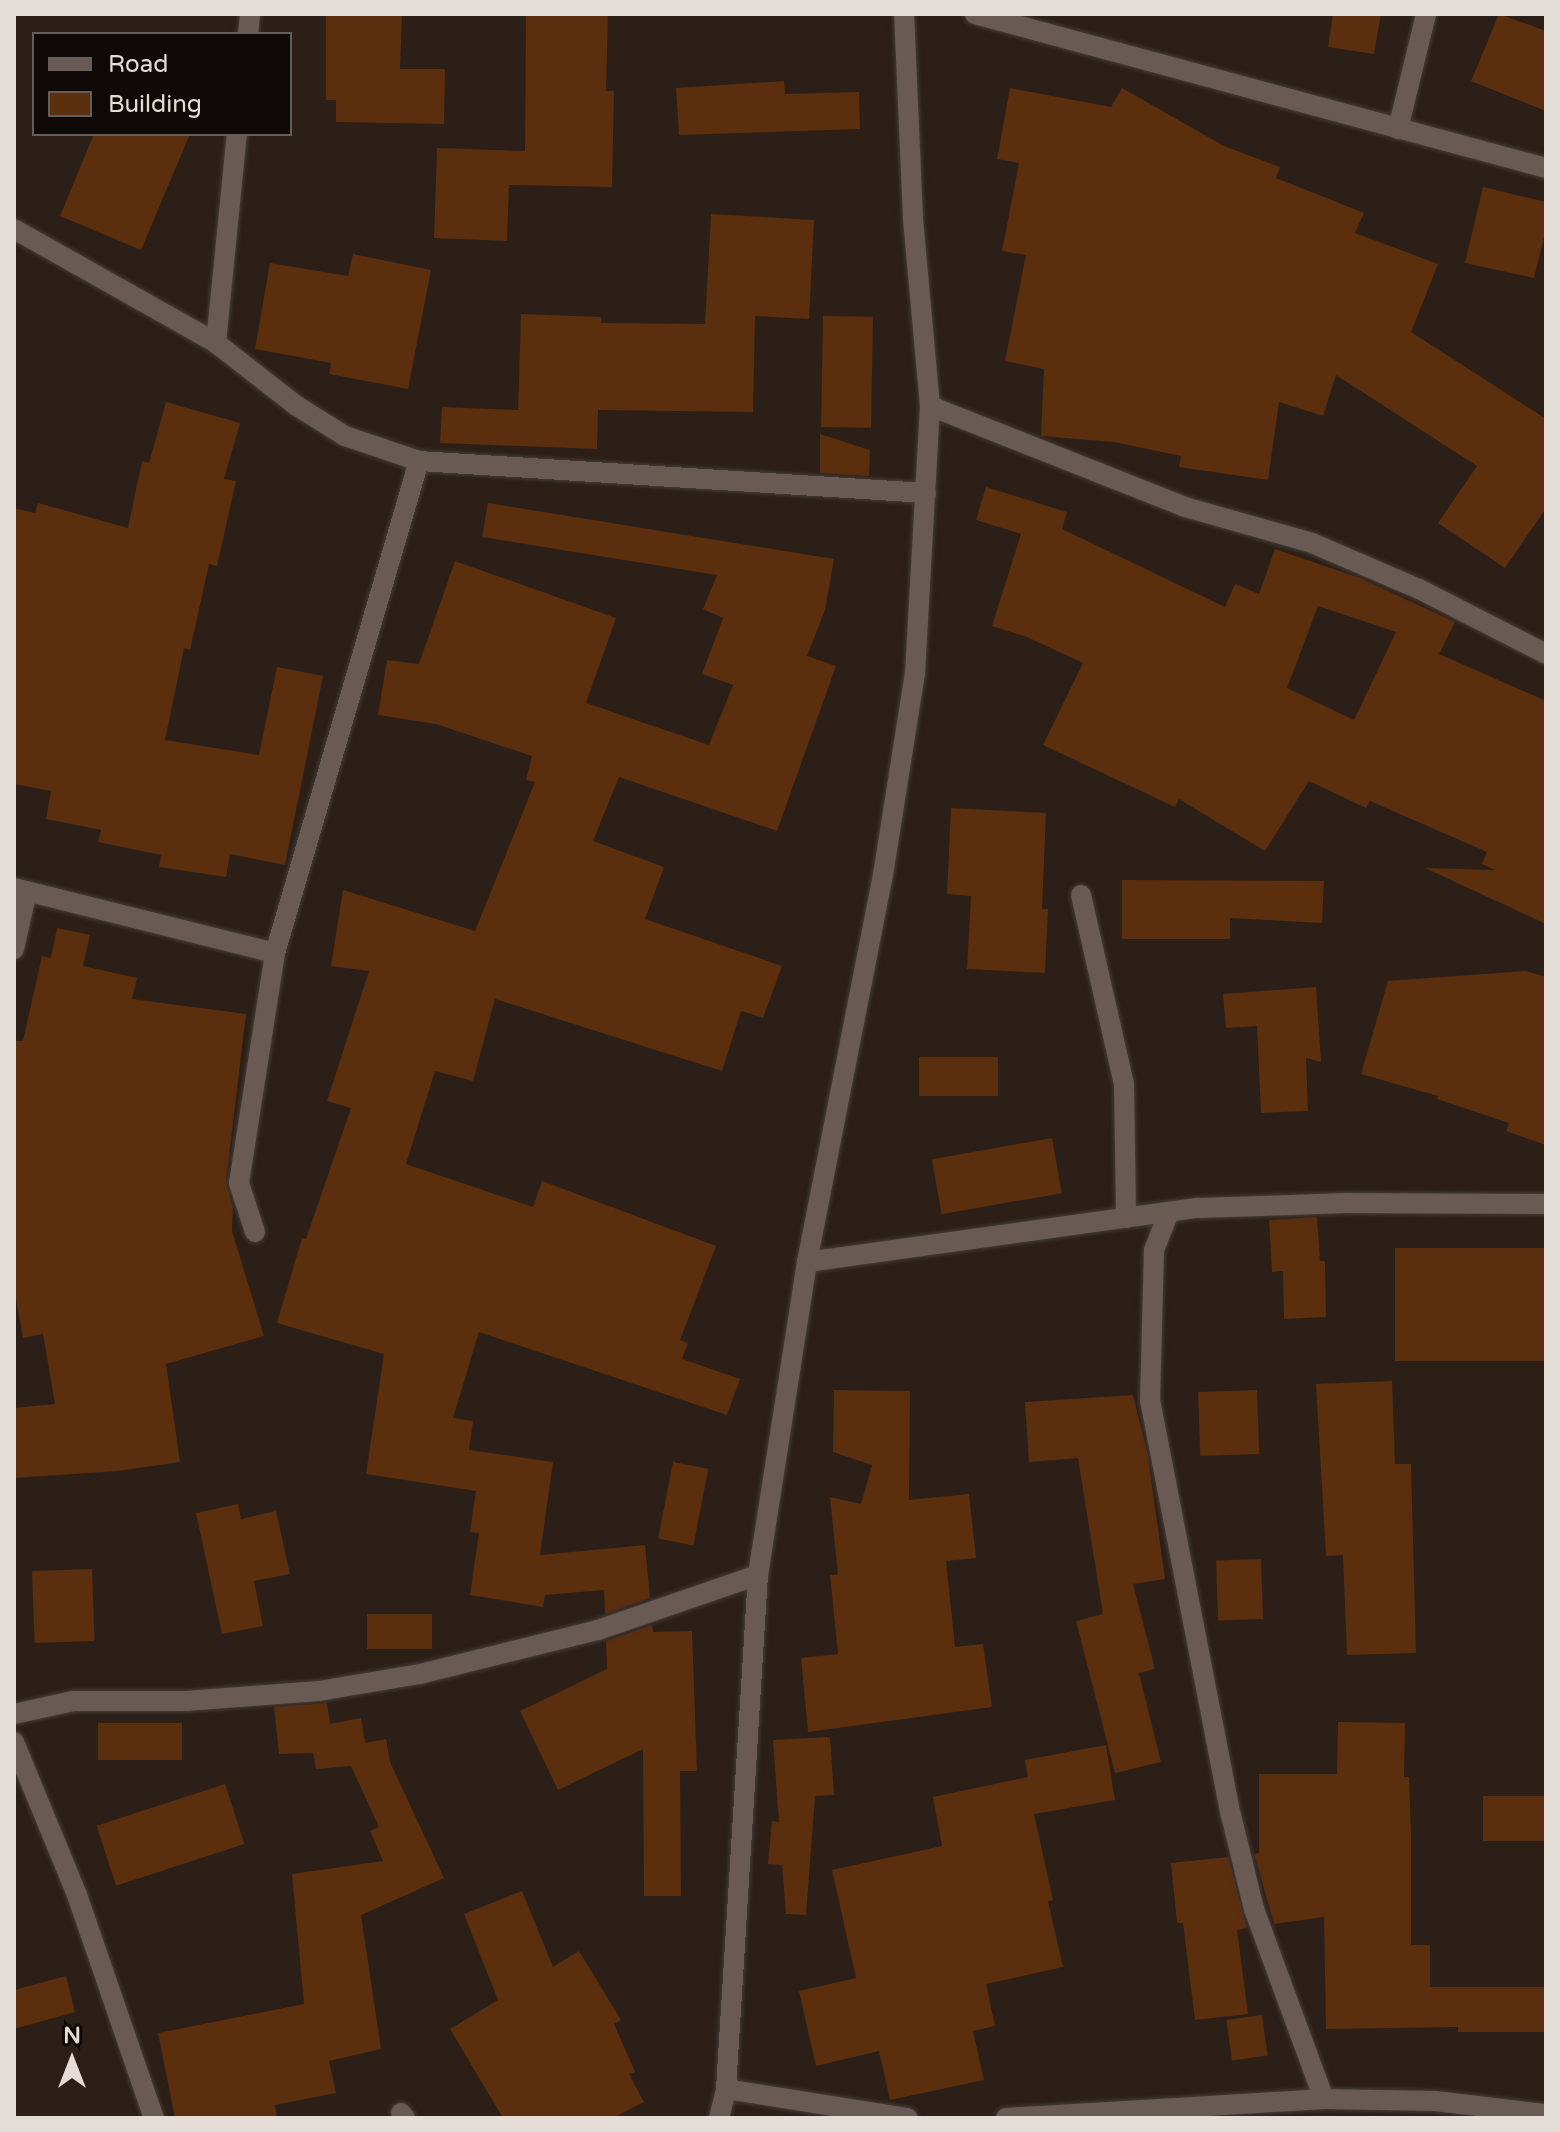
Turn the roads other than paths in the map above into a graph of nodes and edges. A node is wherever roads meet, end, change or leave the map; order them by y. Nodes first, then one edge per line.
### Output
1 (904, 14) edge
2 (975, 14) edge
3 (1426, 14) edge
4 (1398, 129) junction
5 (237, 136) edge
6 (1546, 168) edge
7 (14, 229) edge
8 (216, 343) junction
9 (930, 406) junction
10 (419, 461) junction
11 (926, 493) junction
12 (1546, 654) edge
13 (20, 890) edge
14 (1081, 895) dead end
15 (14, 949) edge
16 (275, 953) junction
17 (1546, 1204) edge
18 (1169, 1212) junction
19 (1126, 1218) junction
20 (255, 1232) dead end
21 (807, 1262) junction
22 (758, 1575) junction
23 (14, 1714) edge
24 (14, 1742) edge
25 (726, 2089) junction
26 (1324, 2099) junction
27 (1546, 2114) edge
28 (154, 2118) edge
29 (719, 2118) edge
30 (908, 2118) edge
31 (1006, 2118) edge

1 - 9 street
2 - 4 street
3 - 4 street
4 - 6 street
5 - 8 street
7 - 8 street
8 - 10 street
9 - 11 street
9 - 12 street
10 - 11 street
10 - 16 street
11 - 21 street
13 - 15 street
13 - 16 street
14 - 19 street
16 - 20 street
17 - 18 street
18 - 19 street
18 - 26 street
19 - 21 street
21 - 22 street
22 - 23 street
22 - 25 street
24 - 28 street
25 - 29 street
25 - 30 street
26 - 27 street
26 - 31 street

